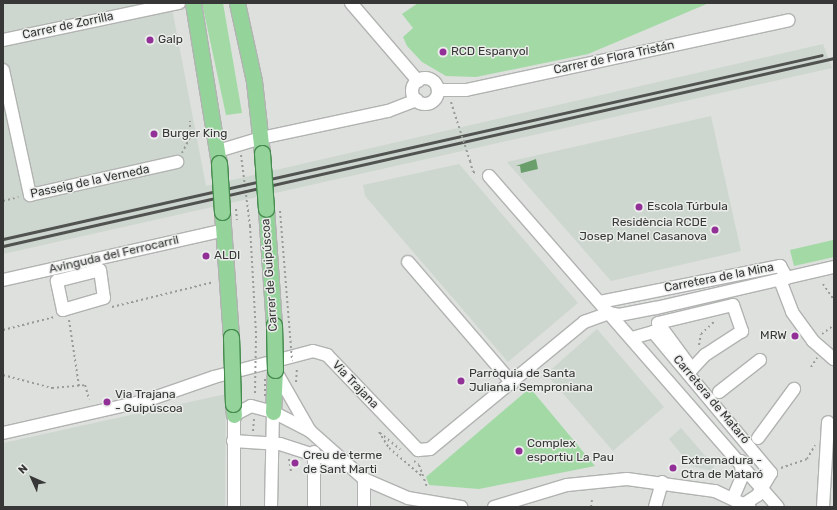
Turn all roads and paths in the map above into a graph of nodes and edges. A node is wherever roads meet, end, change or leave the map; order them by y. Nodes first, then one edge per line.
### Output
1 (179, 3) edge
2 (192, 3) edge
3 (237, 3) edge
4 (351, 3) edge
5 (789, 20) dead end
6 (3, 40) edge
7 (3, 70) edge
8 (418, 81) junction
9 (438, 90) junction
10 (417, 100) junction
11 (454, 112) dead end
12 (190, 121) dead end
13 (261, 138) junction
14 (240, 150) dead end
15 (218, 157) junction
16 (177, 162) joint
17 (489, 176) joint
18 (30, 195) junction
19 (3, 201) edge
20 (273, 209) junction
21 (224, 230) junction
22 (408, 262) dead end
23 (834, 267) edge
24 (784, 279) junction
25 (3, 280) edge
26 (217, 281) dead end
27 (823, 284) dead end
28 (620, 298) junction
29 (834, 300) edge
30 (600, 302) junction
31 (109, 308) dead end
32 (632, 312) junction
33 (609, 313) junction
34 (717, 320) dead end
35 (834, 325) edge
36 (3, 330) edge
37 (632, 338) junction
38 (813, 341) junction
39 (297, 358) dead end
40 (834, 359) edge
41 (760, 360) dead end
42 (292, 361) dead end
43 (697, 364) junction
44 (3, 375) edge
45 (278, 379) junction
46 (512, 383) junction
47 (79, 386) junction
48 (794, 389) dead end
49 (296, 390) dead end
50 (719, 392) dead end
51 (255, 393) dead end
52 (89, 399) dead end
53 (233, 410) junction
54 (254, 411) dead end
55 (273, 412) junction
56 (828, 422) dead end
57 (310, 431) junction
58 (3, 433) edge
59 (253, 436) dead end
60 (758, 438) dead end
61 (233, 441) junction
62 (817, 441) dead end
63 (272, 444) junction
64 (402, 451) dead end
65 (314, 452) junction
66 (408, 456) dead end
67 (288, 458) dead end
68 (741, 461) junction
69 (345, 465) junction
70 (780, 469) dead end
71 (291, 472) dead end
72 (423, 477) junction
73 (742, 477) junction
74 (364, 479) junction
75 (662, 482) junction
76 (761, 484) junction
77 (427, 488) dead end
78 (592, 500) dead end
79 (743, 503) edge
80 (234, 507) edge
81 (271, 507) edge
82 (314, 507) edge
83 (364, 507) edge
84 (461, 507) edge
85 (494, 507) edge
86 (500, 507) edge
87 (591, 507) edge
88 (655, 507) edge
89 (778, 507) edge
90 (823, 507) edge

1 - 6 street, Carrer de Zorrilla
2 - 15 main road
3 - 13 main road, Carrer de Guipúscoa
4 - 8 street
5 - 9 street, Carrer de Flora Tristán
7 - 18 street
8 - 9 street
8 - 10 street
9 - 10 street
10 - 13 street
11 - 17 path, bridge
12 - 16 path
13 - 15 street
13 - 20 main road, Carrer de Guipúscoa, bridge
14 - 51 path, bridge
15 - 21 main road, bridge
16 - 18 street, Passeig de la Verneda
17 - 30 street, Carretera de Mataró
18 - 19 path, Passeig de la Verneda
20 - 42 path, bridge
20 - 45 main road, Carrer de Guipúscoa, bridge
21 - 25 street, Avinguda del Ferrocarril
21 - 53 main road, bridge
22 - 46 street
23 - 24 street, Carretera de la Mina
24 - 28 street, Carretera de la Mina
24 - 32 street, Via Trajana
24 - 38 street
26 - 31 path
27 - 29 path
28 - 30 street, Carretera de la Mina
28 - 32 street
30 - 33 street, Carretera de Mataró
32 - 33 street, Via Trajana
33 - 37 street, Carretera de Mataró
33 - 46 street, Via Trajana
34 - 43 path
35 - 38 path
36 - 47 path
37 - 68 street, Carretera de Mataró
37 - 76 street, Carretera de Mataró
38 - 40 street
39 - 49 path
41 - 50 street, Carretera de Mataró
43 - 43 street
44 - 47 path
45 - 55 main road, Carrer de Guipúscoa
45 - 57 street
46 - 58 street, Via Trajana
47 - 52 path
48 - 60 street, Carretera de Mataró
53 - 55 street
53 - 61 street
54 - 59 path
55 - 57 street
55 - 63 street
56 - 90 street
57 - 69 street
61 - 63 street
61 - 80 street
62 - 70 path
63 - 65 street
63 - 81 street
64 - 72 path
65 - 69 street
65 - 82 street
66 - 72 path
67 - 71 path
68 - 73 street, Carretera de Mataró
68 - 76 street, Carretera de Mataró
69 - 74 street
72 - 77 path
73 - 76 street
73 - 79 street, Carretera de Mataró
74 - 83 street
74 - 84 street
75 - 79 street
75 - 86 street
75 - 88 street
76 - 79 street
76 - 89 street, Carretera de Mataró
78 - 87 path
85 - 86 street

